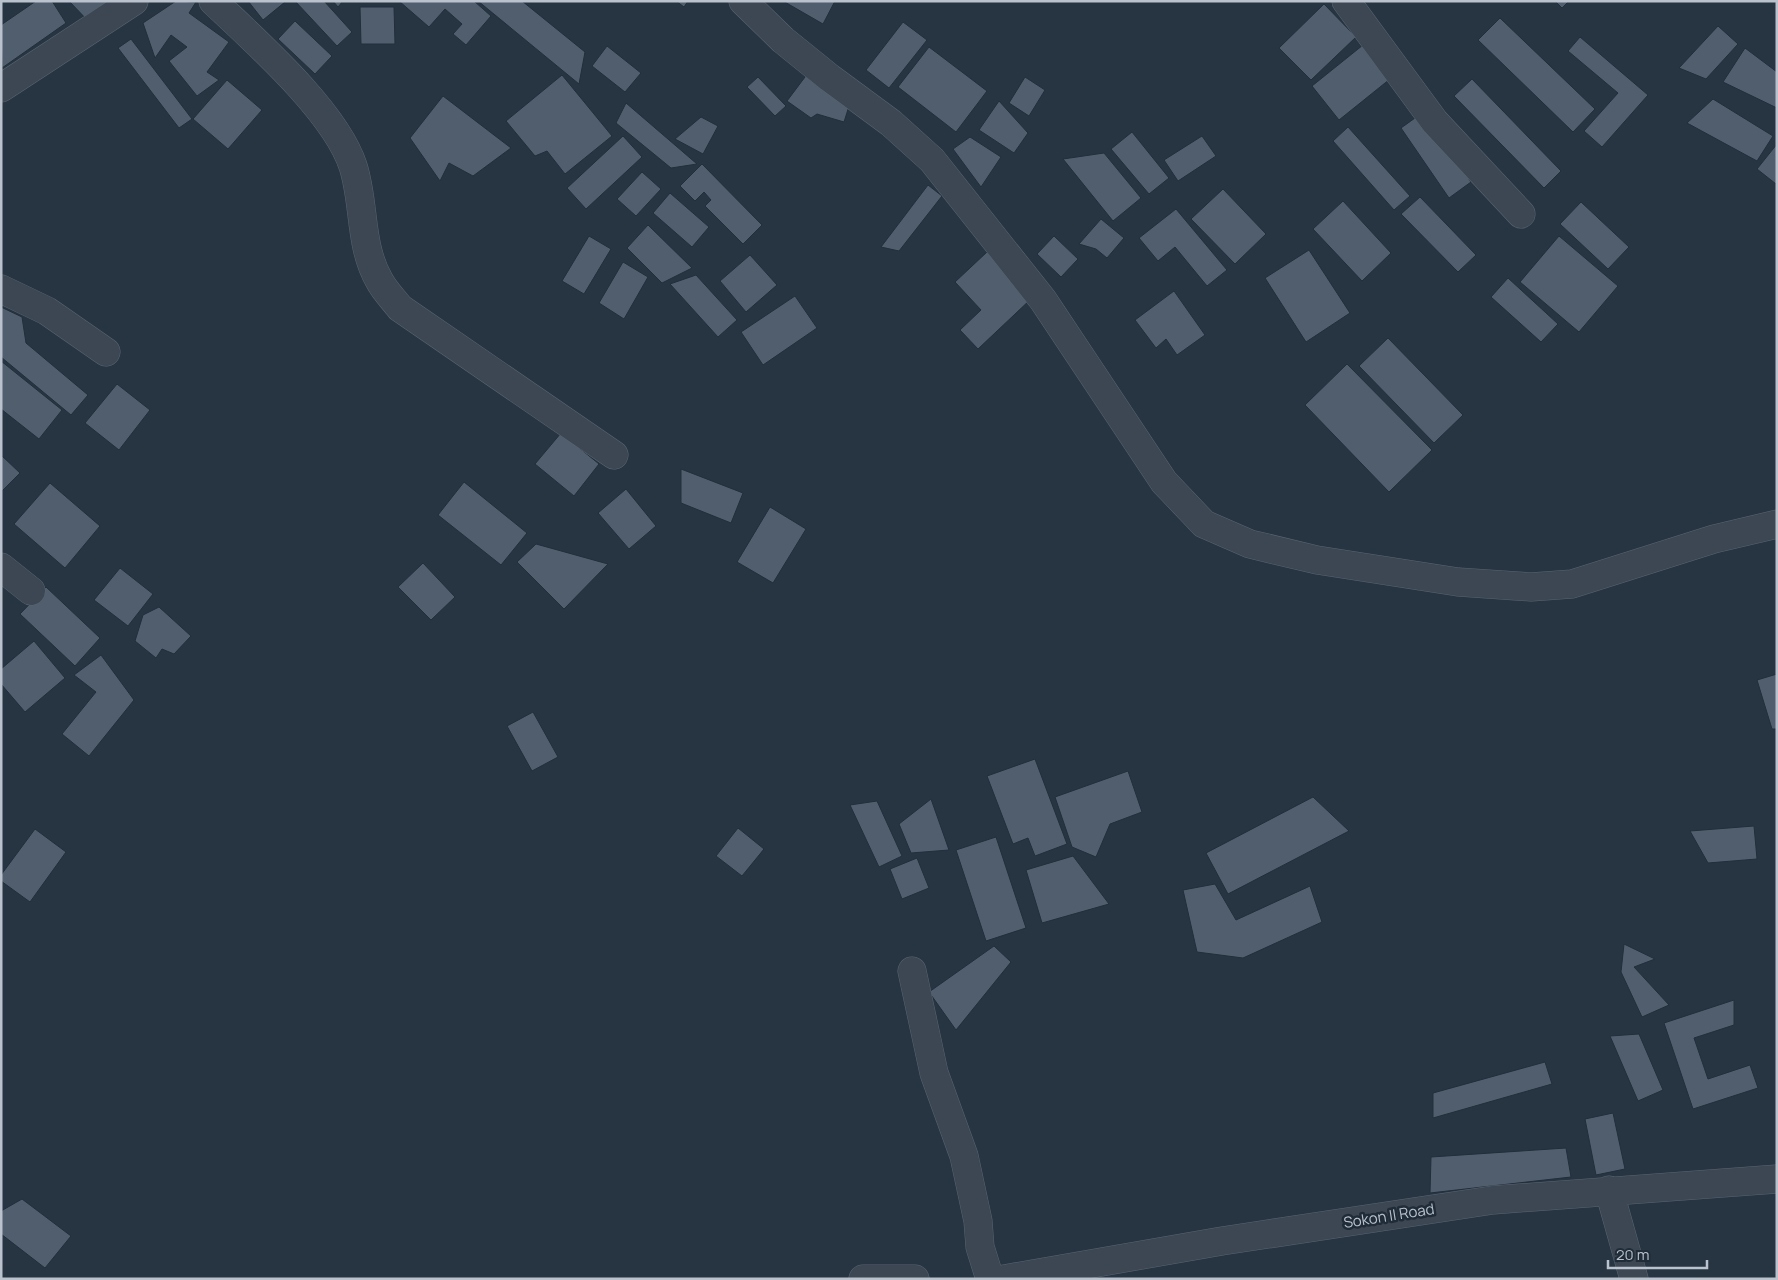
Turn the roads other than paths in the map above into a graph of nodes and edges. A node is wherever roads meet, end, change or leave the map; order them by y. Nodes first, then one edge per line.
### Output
1 (134, 1) edge
2 (213, 1) edge
3 (743, 1) edge
4 (1346, 1) edge
5 (1, 88) edge
6 (1521, 214) dead end
7 (1, 289) edge
8 (106, 352) dead end
9 (614, 455) dead end
10 (1777, 524) edge
11 (1, 567) edge
12 (31, 591) dead end
13 (912, 971) dead end
14 (1777, 1179) edge
15 (1609, 1190) junction
16 (863, 1279) edge
17 (915, 1279) edge
18 (990, 1279) edge
19 (1004, 1279) edge
20 (1634, 1279) edge

1 - 5 street
2 - 9 street
3 - 10 street
4 - 6 street
7 - 8 street
11 - 12 street
13 - 18 street
14 - 15 street, Sokon II Road
15 - 19 street, Sokon II Road
15 - 20 street
16 - 17 street

